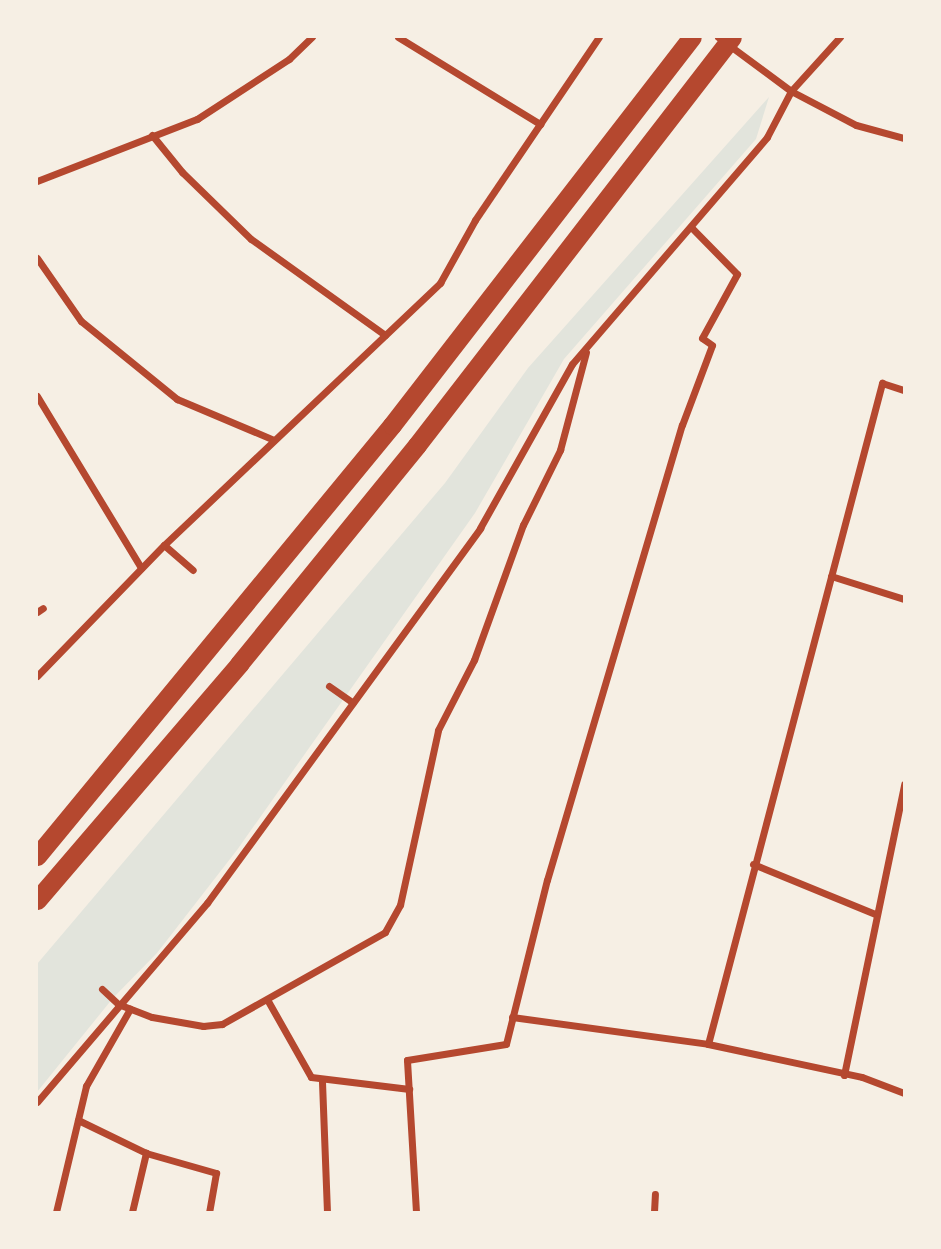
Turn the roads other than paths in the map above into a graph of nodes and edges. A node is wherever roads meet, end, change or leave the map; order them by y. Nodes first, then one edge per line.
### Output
1 (312, 37) edge
2 (398, 37) edge
3 (599, 37) edge
4 (676, 37) edge
5 (692, 37) edge
6 (719, 37) edge
7 (732, 37) edge
8 (749, 37) edge
9 (840, 37) edge
10 (791, 90) junction
11 (540, 124) junction
12 (152, 135) junction
13 (904, 138) edge
14 (644, 154) junction
15 (37, 181) edge
16 (556, 217) junction
17 (691, 227) junction
18 (37, 258) edge
19 (385, 335) junction
20 (586, 348) junction
21 (904, 390) edge
22 (37, 396) edge
23 (274, 440) junction
24 (164, 545) junction
25 (141, 568) junction
26 (193, 570) dead end
27 (831, 576) junction
28 (904, 599) edge
29 (37, 676) edge
30 (329, 686) dead end
31 (353, 703) junction
32 (904, 784) edge
33 (37, 856) edge
34 (753, 864) junction
35 (37, 900) edge
36 (875, 914) junction
37 (102, 989) dead end
38 (268, 1001) junction
39 (118, 1004) junction
40 (130, 1009) junction
41 (513, 1017) junction
42 (708, 1044) junction
43 (844, 1075) junction
44 (322, 1082) junction
45 (409, 1089) junction
46 (904, 1093) edge
47 (37, 1102) edge
48 (78, 1120) junction
49 (146, 1153) junction
50 (655, 1194) dead end
51 (56, 1212) edge
52 (131, 1212) edge
53 (209, 1212) edge
54 (327, 1212) edge
55 (416, 1212) edge
56 (654, 1212) edge

1 - 12 street
2 - 11 street
3 - 11 street
4 - 16 highway
5 - 16 highway
6 - 10 street
7 - 14 highway
8 - 14 highway
9 - 10 street
10 - 13 street
10 - 17 street
11 - 19 street
12 - 15 street
12 - 19 street
14 - 35 highway
16 - 33 highway
17 - 20 street
17 - 41 street
18 - 23 street
19 - 23 street
20 - 31 street
20 - 38 street
21 - 27 street
22 - 25 street
23 - 24 street
24 - 25 street
24 - 26 street
25 - 29 street
27 - 28 street
27 - 34 street
30 - 31 street
31 - 39 street
32 - 36 street
34 - 36 street
34 - 42 street
36 - 43 street
37 - 39 street
38 - 40 street
38 - 44 street
39 - 40 street
39 - 47 street
40 - 48 street
41 - 42 street
41 - 45 street
42 - 43 street
43 - 46 street
44 - 45 street
44 - 54 street
45 - 55 street
48 - 49 street
48 - 51 street
49 - 52 street
49 - 53 street
50 - 56 street

